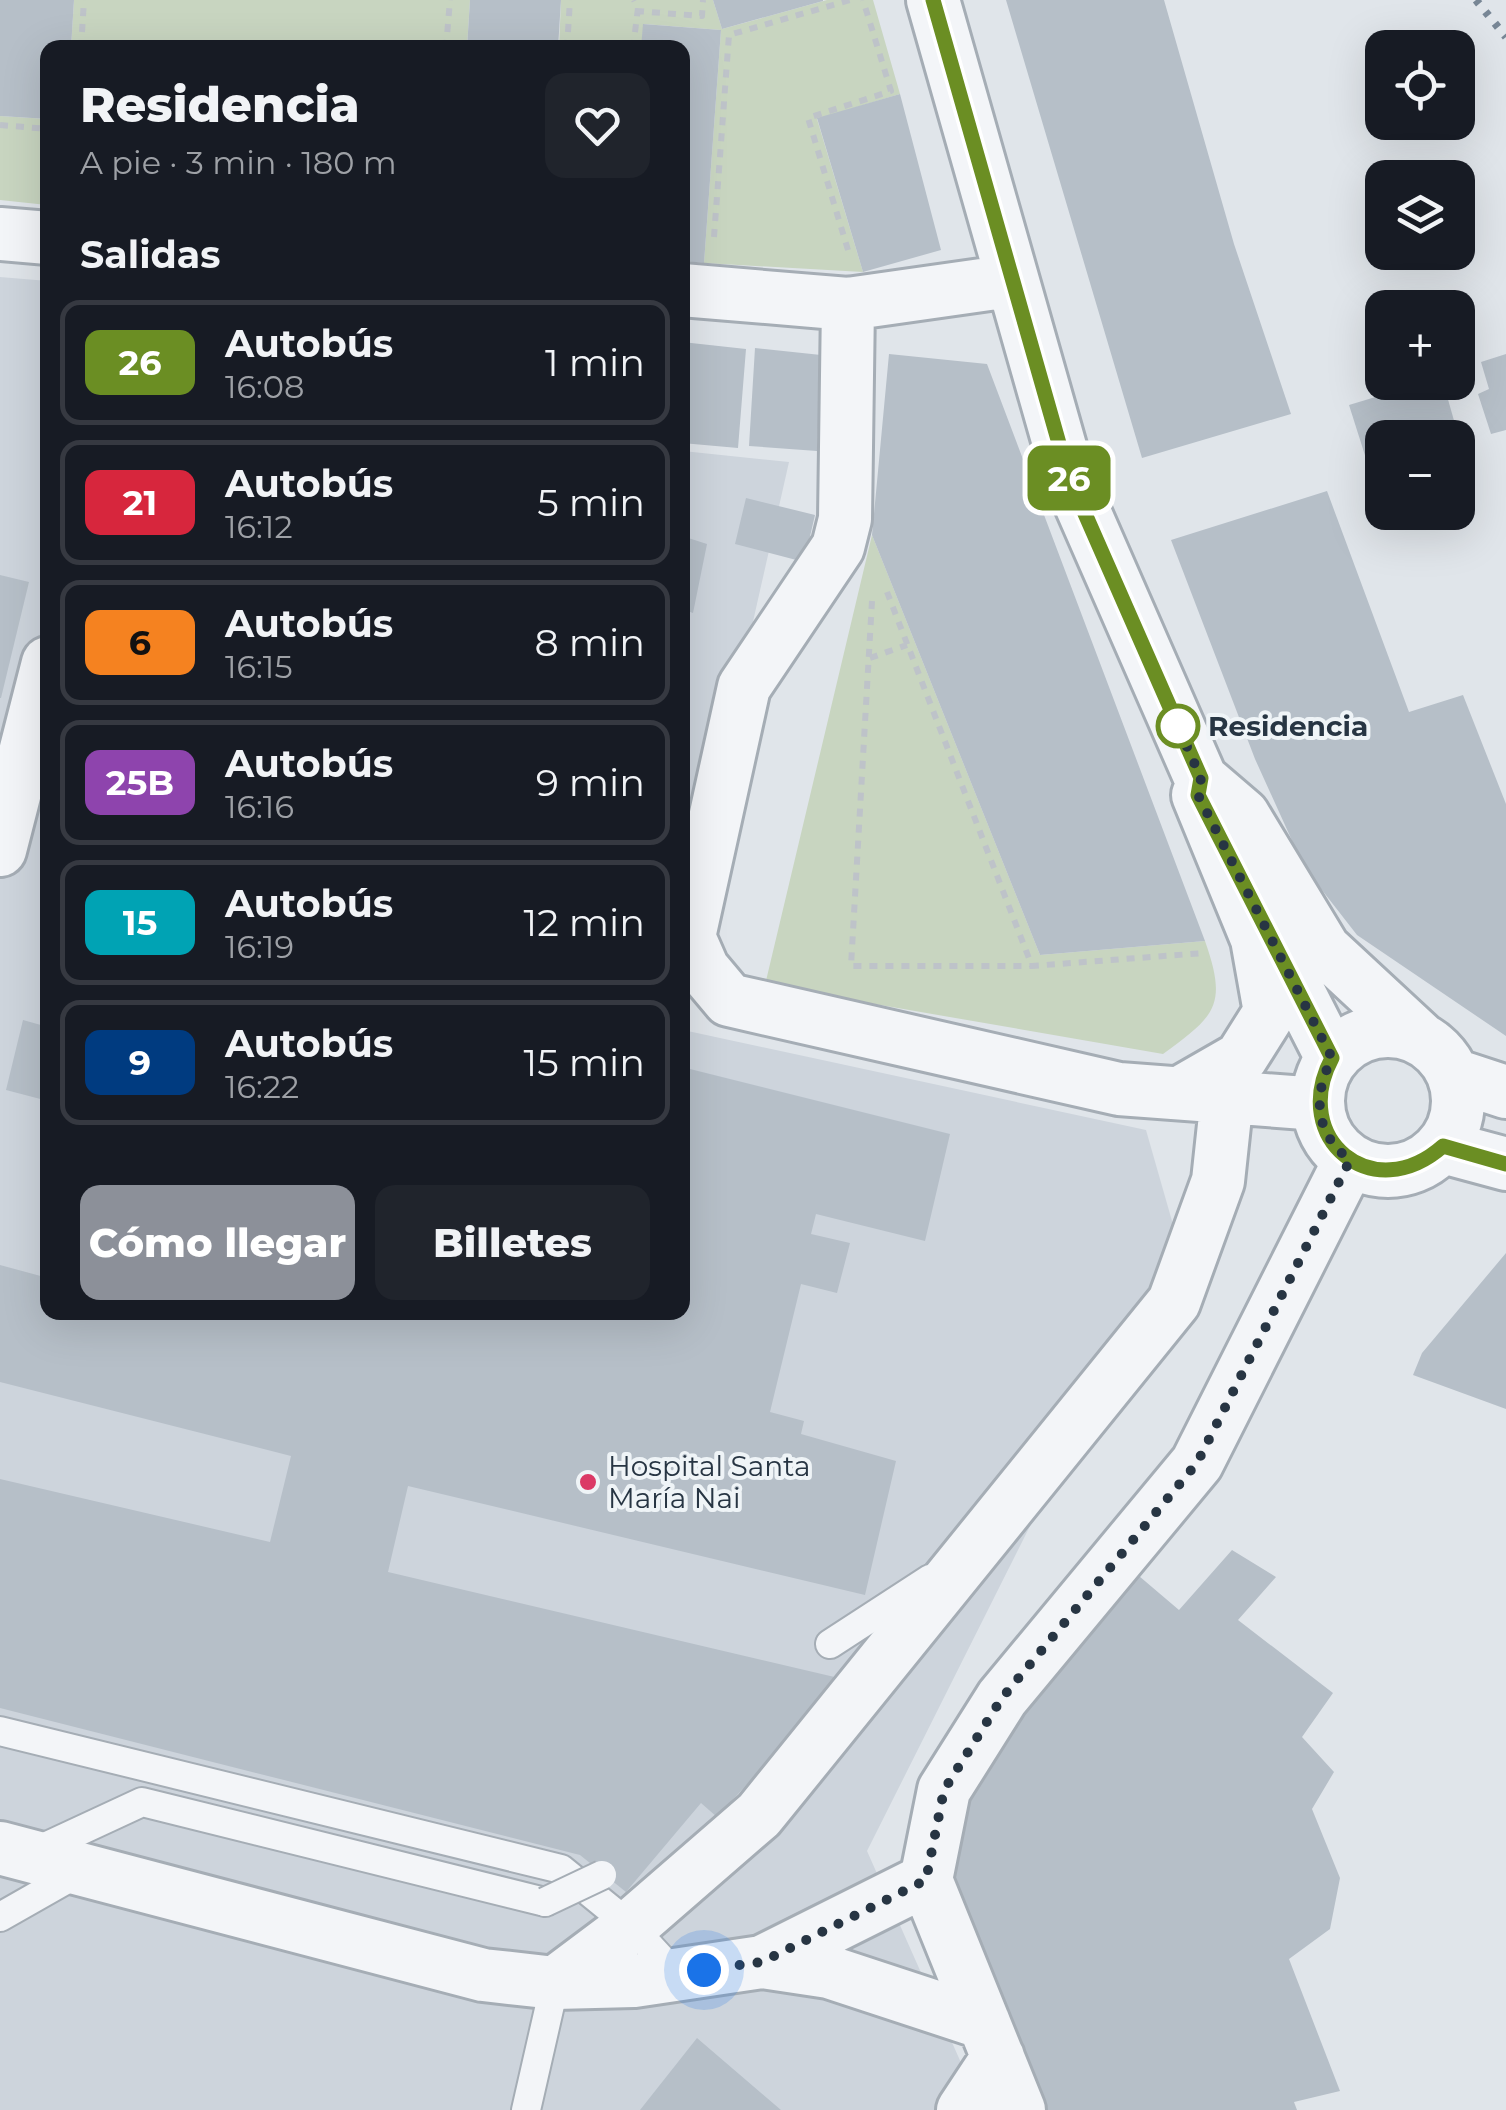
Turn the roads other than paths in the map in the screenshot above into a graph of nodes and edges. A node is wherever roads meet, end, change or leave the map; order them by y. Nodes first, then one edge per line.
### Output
1 (933, 0) edge
2 (0, 234) edge
3 (40, 237) edge
4 (1010, 281) junction
5 (846, 282) junction
6 (690, 290) edge
7 (40, 694) edge
8 (1199, 787) junction
9 (0, 850) edge
10 (690, 931) edge
11 (690, 938) edge
12 (1438, 1057) junction
13 (1325, 1081) junction
14 (1506, 1092) edge
15 (1203, 1095) junction
16 (1443, 1146) junction
17 (1350, 1160) junction
18 (1506, 1164) edge
19 (973, 1551) junction
20 (830, 1644) dead end
21 (0, 1731) edge
22 (13, 1852) edge
23 (82, 1870) junction
24 (602, 1875) dead end
25 (926, 1880) junction
26 (0, 1917) edge
27 (631, 1926) junction
28 (762, 1962) junction
29 (676, 1974) junction
30 (555, 1983) junction
31 (991, 2040) junction
32 (526, 2110) edge
33 (963, 2110) edge
34 (1019, 2110) edge

1 - 4 street
2 - 3 street
4 - 5 street
4 - 8 street
5 - 6 street
5 - 10 street
7 - 9 street
8 - 12 street
8 - 13 street
8 - 15 street
11 - 15 street
12 - 13 street
12 - 14 street
12 - 16 street
13 - 15 street
13 - 17 street
15 - 19 street
16 - 17 street
16 - 18 street
17 - 25 street
19 - 20 lane
19 - 27 street
21 - 27 lane
22 - 23 street
22 - 24 lane, bridge
23 - 26 lane
23 - 30 street
25 - 28 street
25 - 31 street
27 - 29 lane
27 - 30 street
28 - 29 street
28 - 31 street
29 - 30 street
30 - 32 lane
31 - 33 street
31 - 34 street

